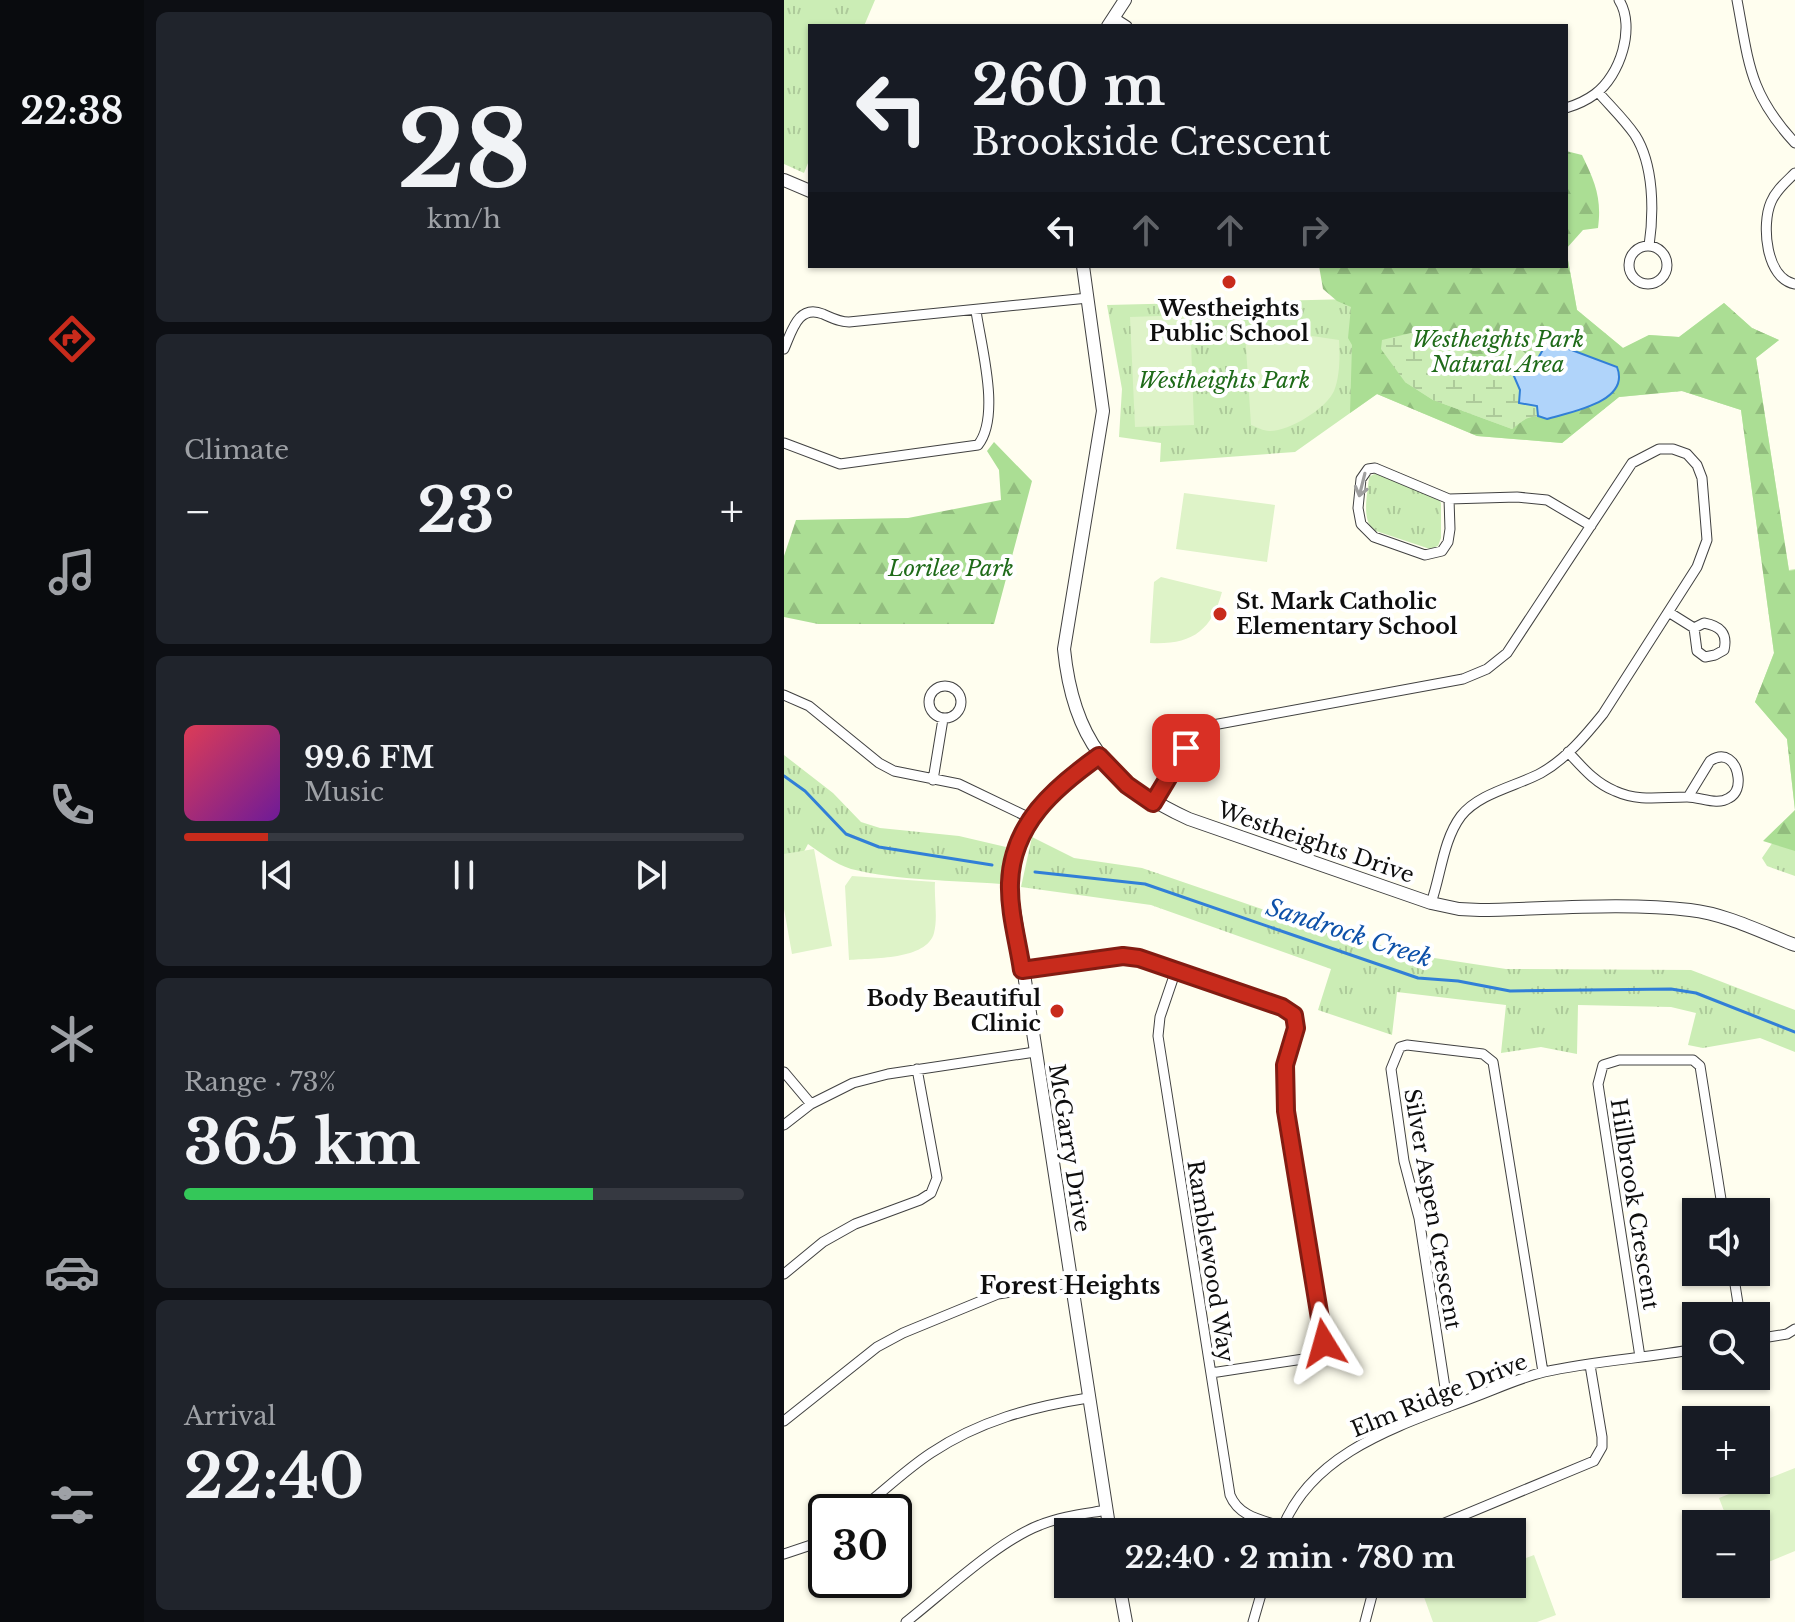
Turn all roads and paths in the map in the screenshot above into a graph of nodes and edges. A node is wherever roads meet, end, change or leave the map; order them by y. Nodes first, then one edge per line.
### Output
1 (1125, 0) edge
2 (1619, 0) edge
3 (1737, 0) edge
4 (1111, 21) edge
5 (1598, 92) junction
6 (1568, 107) edge
7 (1795, 143) edge
8 (1795, 173) edge
9 (784, 180) edge
10 (808, 190) edge
11 (1649, 246) junction
12 (1083, 268) edge
13 (1795, 284) edge
14 (1088, 298) junction
15 (976, 311) junction
16 (784, 349) edge
17 (784, 443) edge
18 (1449, 499) junction
19 (1591, 526) junction
20 (1670, 613) junction
21 (1694, 628) dead end
22 (784, 695) edge
23 (943, 719) dead end
24 (1568, 752) junction
25 (1099, 756) junction
26 (933, 780) junction
27 (1688, 797) junction
28 (1153, 803) junction
29 (1030, 818) junction
30 (1431, 903) junction
31 (1795, 945) edge
32 (1022, 970) junction
33 (1176, 970) junction
34 (1035, 1052) junction
35 (917, 1069) junction
36 (784, 1072) edge
37 (811, 1104) junction
38 (784, 1125) edge
39 (1721, 1198) edge
40 (784, 1274) edge
41 (1071, 1283) junction
42 (1795, 1329) edge
43 (1770, 1337) edge
44 (1682, 1351) edge
45 (1640, 1357) junction
46 (1590, 1365) junction
47 (1543, 1372) junction
48 (1211, 1373) junction
49 (1088, 1398) junction
50 (1448, 1407) junction
51 (784, 1421) edge
52 (879, 1494) edge
53 (1107, 1510) junction
54 (1108, 1518) edge
55 (1255, 1518) edge
56 (1288, 1518) edge
57 (1457, 1518) edge
58 (808, 1546) edge
59 (784, 1554) edge
60 (1122, 1598) edge
61 (1260, 1598) edge
62 (1371, 1598) edge
63 (906, 1622) edge
64 (1126, 1622) edge
65 (1253, 1622) edge
66 (1365, 1622) edge

1 - 4 street
2 - 5 street
3 - 7 street
5 - 6 street
5 - 11 street
8 - 13 street
9 - 10 street
11 - 11 street
12 - 14 street, Westheights Drive
14 - 15 street
14 - 25 street, Westheights Drive
15 - 16 street
15 - 17 street
18 -> 18 street
18 - 19 street
19 - 20 street
19 - 28 street
20 - 21 street
20 - 24 street
22 - 26 street
23 - 26 street
24 - 27 street
24 - 30 street
25 - 28 street, Westheights Drive
25 - 29 street, McGarry Drive
26 - 29 street
27 - 27 street
28 - 30 street, Westheights Drive
29 - 32 street, McGarry Drive
30 - 31 street, Westheights Drive
32 - 33 street
32 - 34 street, McGarry Drive
33 - 48 street, Ramblewood Way
33 - 48 street
34 - 35 street
34 - 41 street, McGarry Drive
35 - 37 street
35 - 40 street
36 - 37 street
37 - 38 street
39 - 45 street, Hillbrook Crescent
41 - 49 street, McGarry Drive
41 - 51 street
42 - 43 street
44 - 45 street, Elm Ridge Drive
45 - 46 street, Elm Ridge Drive
46 - 47 street, Elm Ridge Drive
46 - 57 street
47 - 50 street, Elm Ridge Drive
47 - 50 street, Silver Aspen Crescent
48 - 55 street, Ramblewood Way
49 - 52 street
49 - 53 street, McGarry Drive
50 - 56 street, Elm Ridge Drive
53 - 54 street, McGarry Drive
53 - 63 street
58 - 59 street
60 - 64 street
61 - 65 street
62 - 66 street

